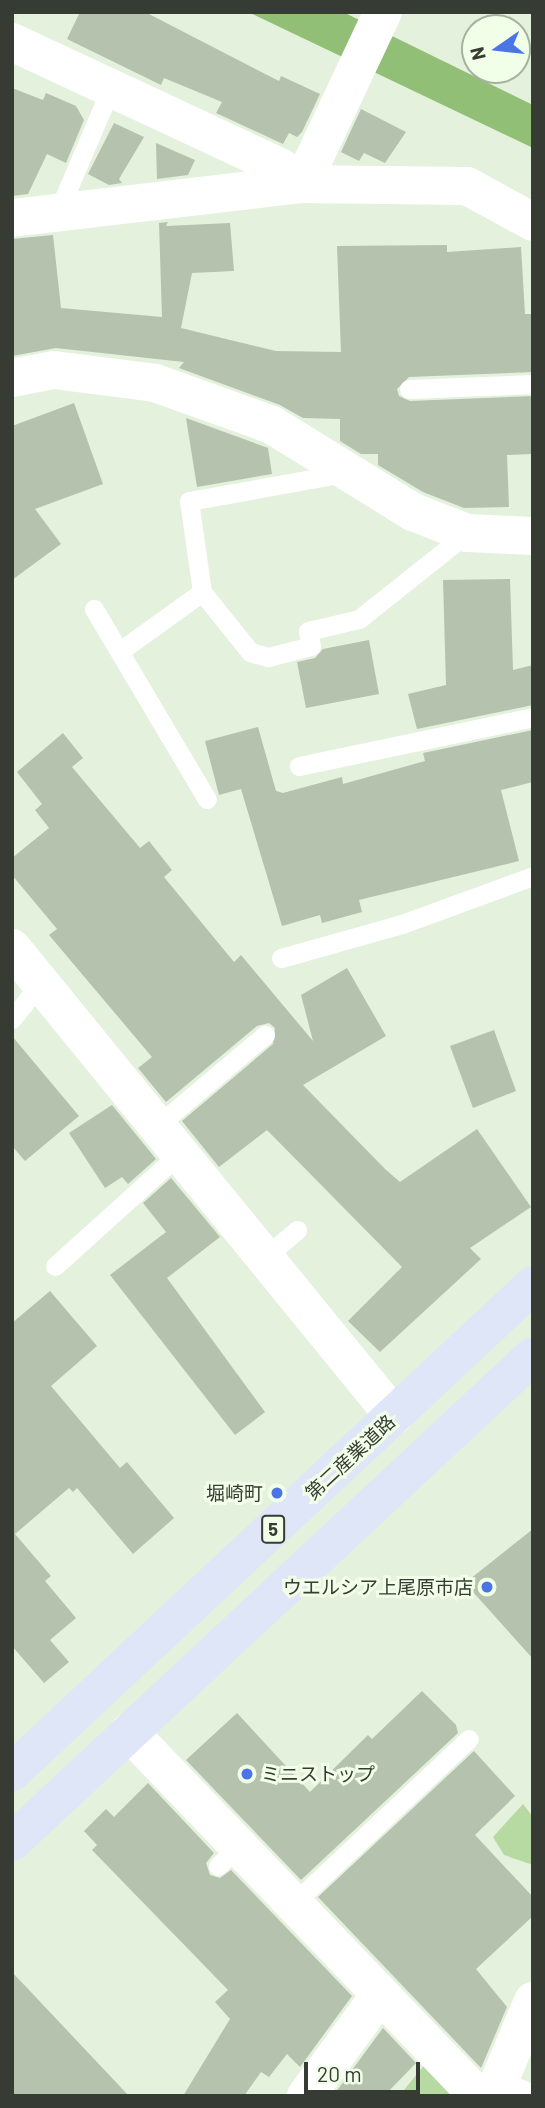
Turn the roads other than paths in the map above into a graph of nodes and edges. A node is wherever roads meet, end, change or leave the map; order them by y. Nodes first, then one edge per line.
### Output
1 (383, 12) edge
2 (12, 42) edge
3 (111, 88) junction
4 (302, 184) junction
5 (58, 212) junction
6 (12, 218) edge
7 (533, 222) edge
8 (12, 378) edge
9 (533, 384) edge
10 (409, 389) dead end
11 (345, 473) junction
12 (467, 533) junction
13 (533, 536) edge
14 (202, 592) junction
15 (94, 609) dead end
16 (120, 652) junction
17 (533, 717) edge
18 (299, 766) dead end
19 (207, 799) dead end
20 (533, 876) edge
21 (12, 948) edge
22 (281, 958) dead end
23 (41, 982) junction
24 (12, 1019) edge
25 (265, 1035) dead end
26 (169, 1139) junction
27 (297, 1230) dead end
28 (265, 1257) junction
29 (55, 1266) dead end
30 (533, 1285) edge
31 (533, 1356) edge
32 (394, 1416) junction
33 (129, 1732) junction
34 (469, 1739) dead end
35 (12, 1772) edge
36 (12, 1842) edge
37 (293, 1904) junction
38 (380, 1995) junction
39 (533, 2001) edge
40 (501, 2092) edge
41 (306, 2096) edge

1 - 4 street
2 - 3 street
3 - 4 street
3 - 5 lane
4 - 5 street
4 - 7 street
5 - 6 street
8 - 11 street
9 - 10 lane
11 - 12 street
11 - 14 lane
12 - 13 street
12 - 14 lane
14 - 16 lane
15 - 16 lane
16 - 19 lane
17 - 18 lane
20 - 22 lane
21 - 23 street
23 - 24 lane
23 - 26 street
25 - 26 lane
26 - 28 street
26 - 29 lane
27 - 28 lane
28 - 32 street
30 - 32 main road, 第二産業道路 / 5
31 - 33 main road
32 - 35 main road, 第二産業道路 / 5
33 - 36 main road
33 - 37 street
34 - 37 lane
37 - 38 street
38 - 40 street
38 - 41 street
39 - 40 street

